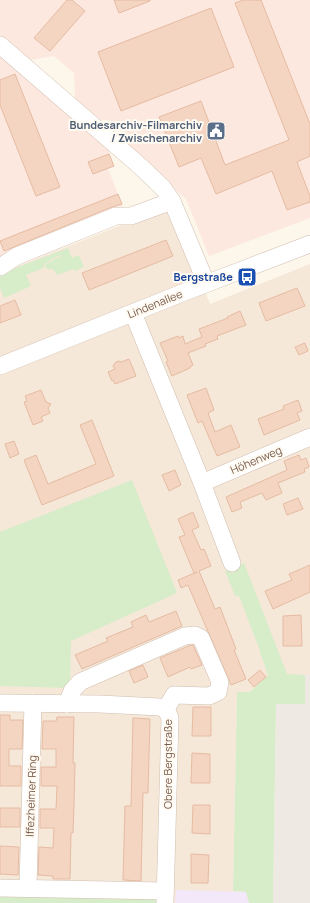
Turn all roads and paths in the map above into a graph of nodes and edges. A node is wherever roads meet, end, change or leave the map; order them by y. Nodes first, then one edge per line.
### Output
1 (0, 44) edge
2 (172, 201) junction
3 (310, 244) edge
4 (0, 266) edge
5 (208, 283) junction
6 (133, 313) junction
7 (0, 366) edge
8 (310, 437) edge
9 (202, 483) junction
10 (232, 563) dead end
11 (0, 703) edge
12 (33, 703) junction
13 (67, 704) junction
14 (166, 709) junction
15 (0, 888) edge
16 (28, 888) junction
17 (165, 897) edge

1 - 2 street
2 - 4 street
2 - 5 street
3 - 5 street, Lindenallee
5 - 6 street, Lindenallee
6 - 7 street, Lindenallee
6 - 9 street
8 - 9 street, Höhenweg
9 - 10 street
11 - 12 street
12 - 13 street
12 - 16 street, Iffezheimer Ring
13 - 14 street
13 - 14 street, Obere Bergstraße
14 - 17 street, Obere Bergstraße
15 - 16 street
16 - 17 street

